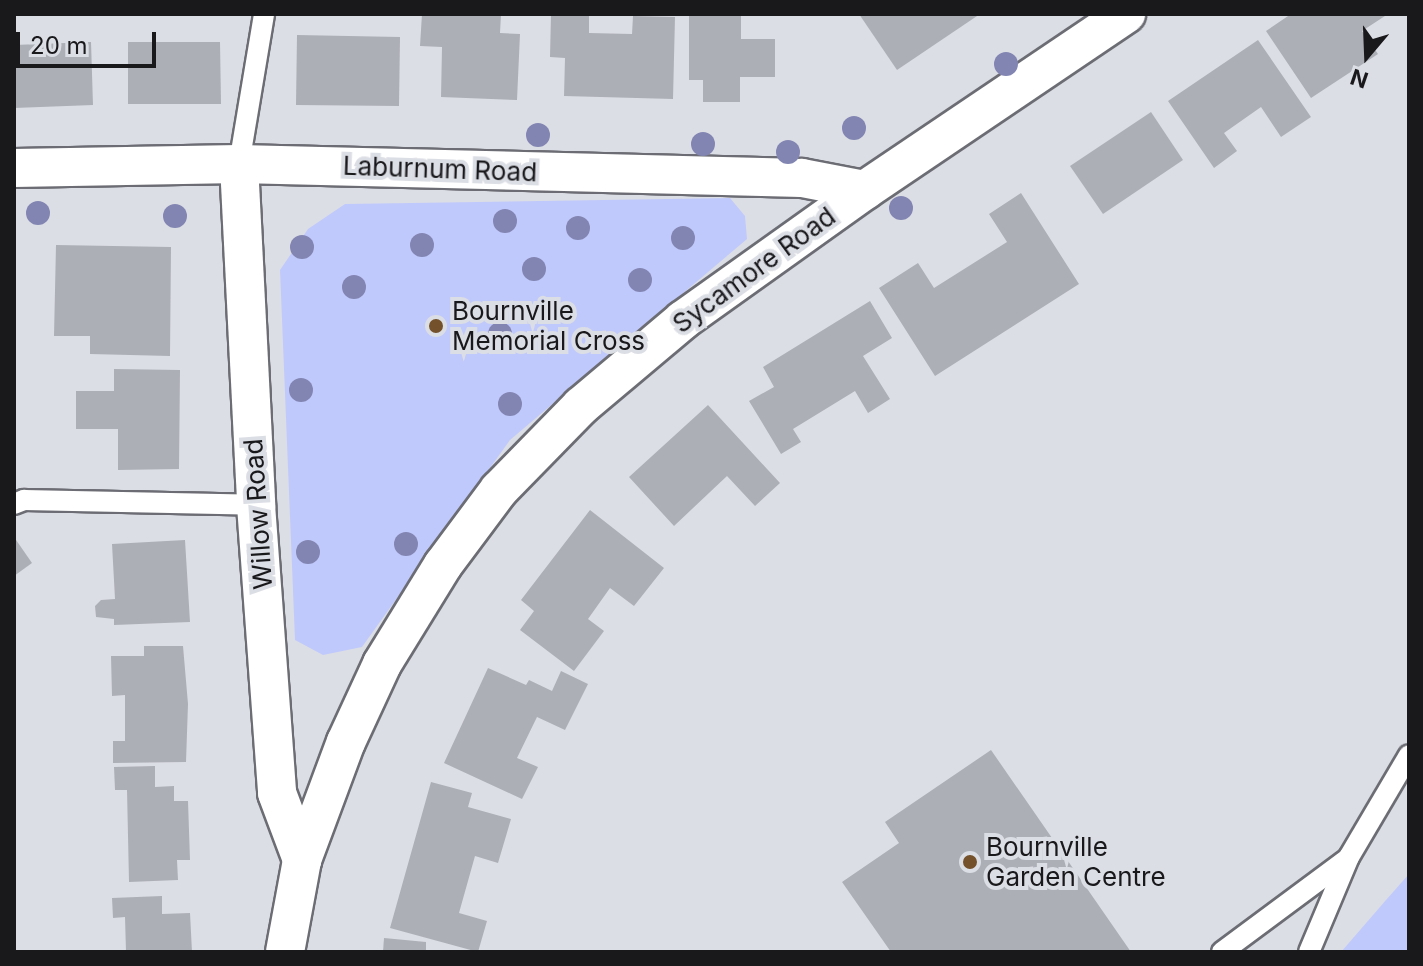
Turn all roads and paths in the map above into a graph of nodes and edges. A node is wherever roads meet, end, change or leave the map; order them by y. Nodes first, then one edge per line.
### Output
1 (264, 14) edge
2 (1126, 14) edge
3 (239, 164) junction
4 (14, 168) edge
5 (865, 190) junction
6 (14, 504) edge
7 (256, 505) junction
8 (1409, 755) edge
9 (1349, 857) junction
10 (302, 860) junction
11 (285, 952) edge
12 (1222, 952) edge
13 (1309, 952) edge

1 - 3 lane
2 - 5 street, Sycamore Road
3 - 4 street, Laburnum Road
3 - 5 street, Laburnum Road
3 - 7 street, Willow Road
5 - 10 street, Sycamore Road
6 - 7 lane
7 - 10 street, Willow Road
8 - 9 lane
9 - 12 lane
9 - 13 lane
10 - 11 street

